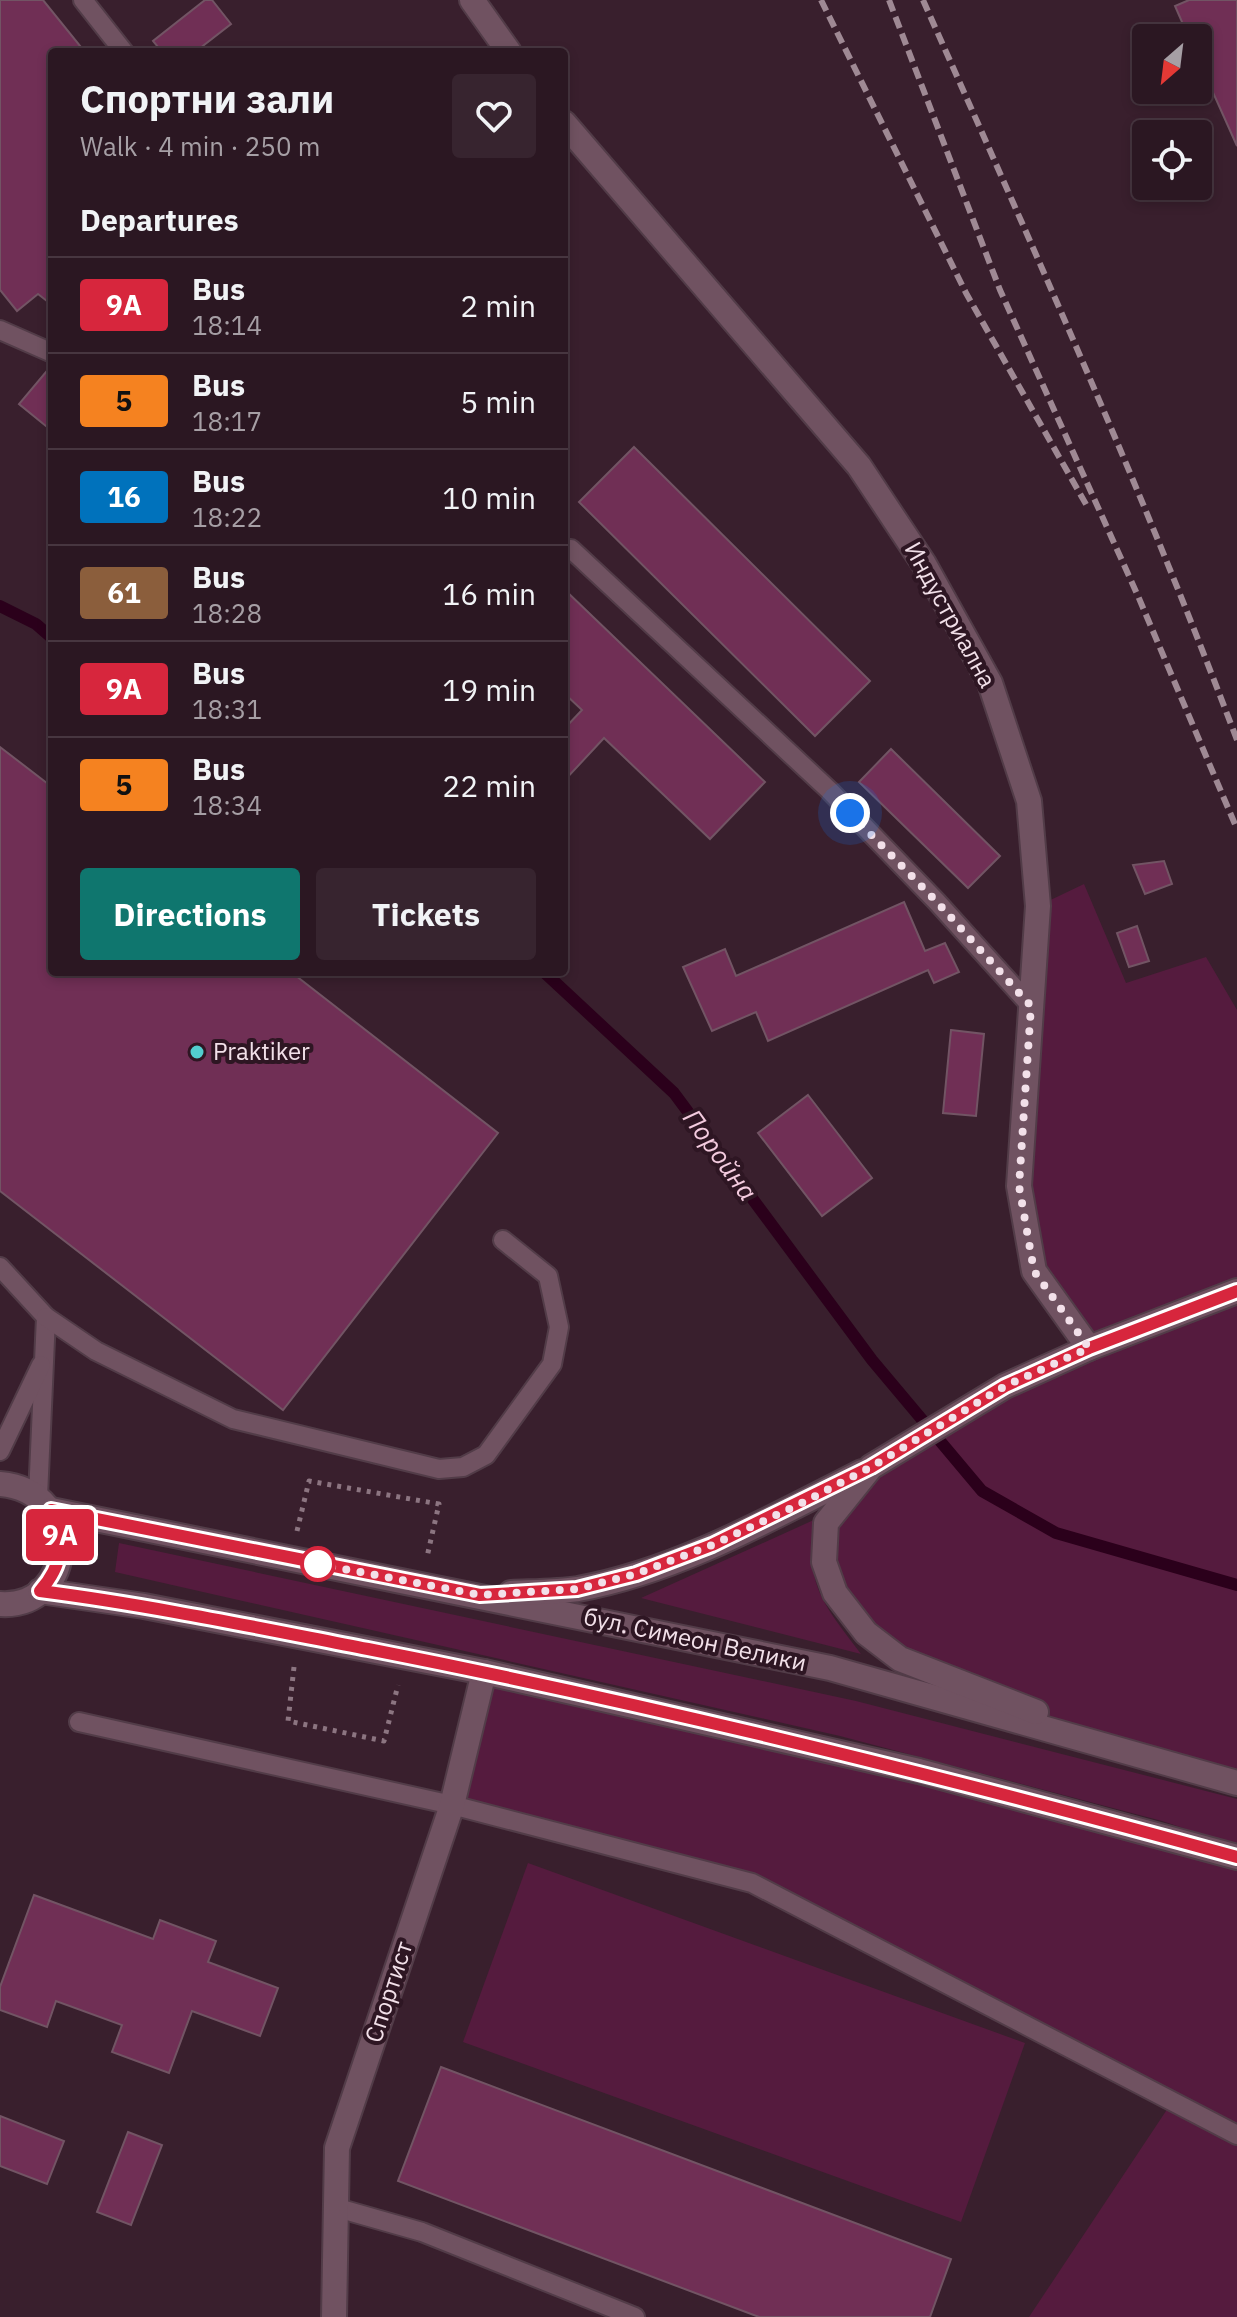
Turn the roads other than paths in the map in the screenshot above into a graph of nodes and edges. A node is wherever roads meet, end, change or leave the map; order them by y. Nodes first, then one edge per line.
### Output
1 (83, 0) edge
2 (472, 0) edge
3 (121, 48) edge
4 (506, 48) edge
5 (568, 128) edge
6 (0, 330) edge
7 (48, 351) edge
8 (571, 549) dead end
9 (1031, 1006) junction
10 (503, 1240) dead end
11 (0, 1267) edge
12 (1237, 1291) edge
13 (46, 1317) junction
14 (1089, 1348) junction
15 (46, 1355) junction
16 (0, 1451) edge
17 (871, 1467) junction
18 (0, 1484) edge
19 (44, 1503) junction
20 (40, 1591) junction
21 (480, 1595) junction
22 (3, 1609) edge
23 (484, 1672) junction
24 (79, 1722) dead end
25 (1171, 1764) junction
26 (1237, 1783) edge
27 (452, 1805) junction
28 (1237, 1857) edge
29 (1237, 2135) edge
30 (334, 2207) junction
31 (334, 2317) edge
32 (635, 2317) edge

1 - 3 lane
2 - 4 main road
5 - 9 main road, Индустриална
6 - 7 lane
8 - 9 lane
9 - 14 main road, Индустриална
10 - 13 lane
11 - 13 lane
12 - 14 main road
13 - 15 lane
14 - 17 main road
15 - 16 lane
15 - 19 lane
17 - 21 main road
17 - 25 main road
18 - 19 main road, бул. Симеон Велики
19 - 20 main road
19 - 21 main road, бул. Симеон Велики
20 - 22 main road
20 - 23 main road
21 - 25 main road, бул. Симеон Велики
23 - 27 main road, Спортист
23 - 28 main road
24 - 27 lane
25 - 26 main road, бул. Симеон Велики
27 - 29 lane
27 - 30 main road, Спортист
30 - 31 main road, Спортист
30 - 32 lane

